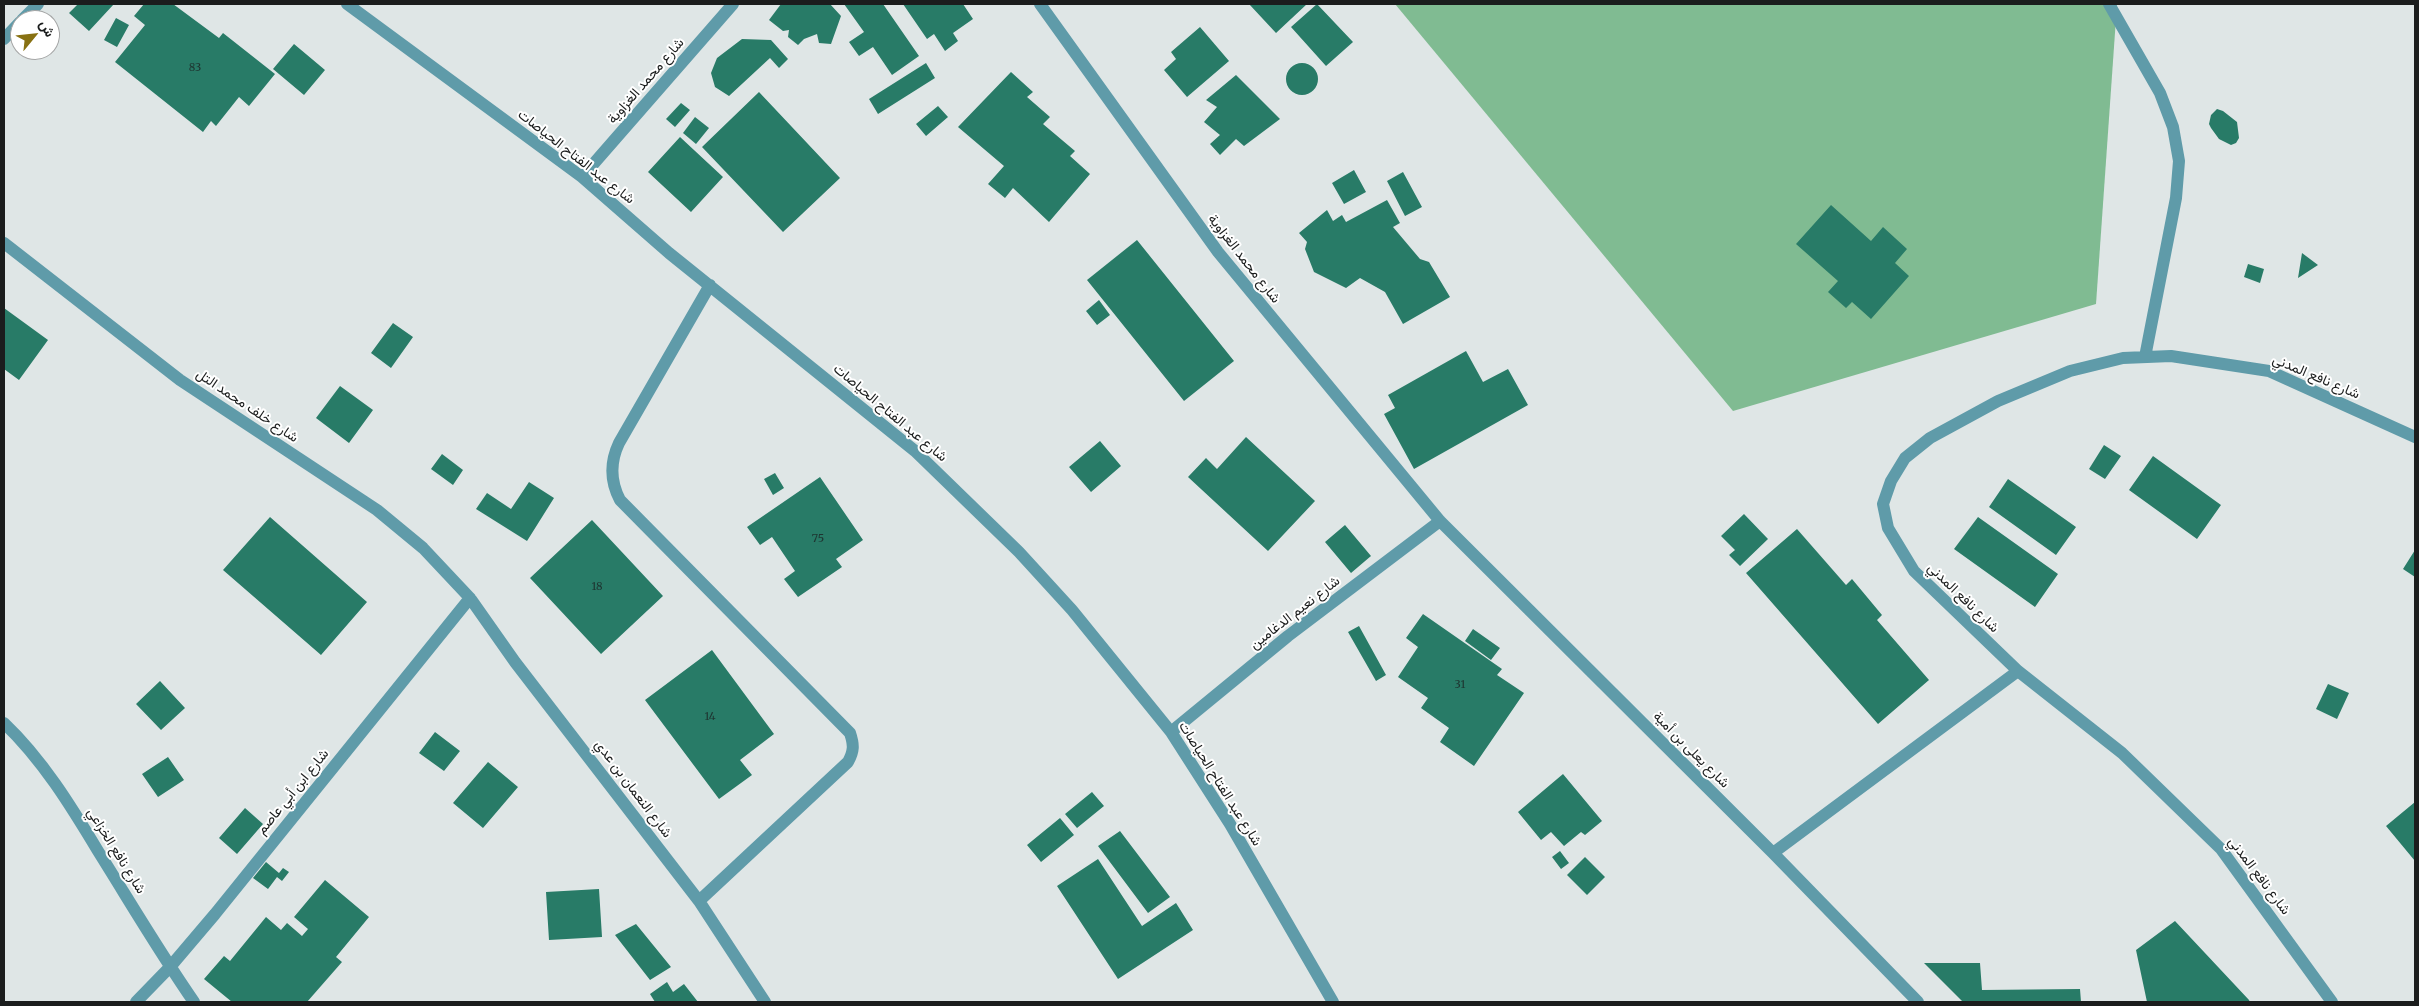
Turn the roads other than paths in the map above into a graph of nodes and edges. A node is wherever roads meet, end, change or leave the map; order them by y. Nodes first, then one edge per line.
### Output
1 (347, 4) edge
2 (733, 4) edge
3 (1040, 4) edge
4 (2108, 4) edge
5 (582, 178) junction
6 (4, 243) edge
7 (710, 285) junction
8 (2145, 357) junction
9 (2415, 437) edge
10 (1440, 521) junction
11 (470, 598) junction
12 (2018, 671) junction
13 (4, 723) edge
14 (1171, 732) junction
15 (1773, 854) junction
16 (699, 900) junction
17 (170, 967) junction
18 (136, 1002) edge
19 (194, 1002) edge
20 (766, 1002) edge
21 (1333, 1002) edge
22 (1918, 1002) edge
23 (2332, 1002) edge

1 - 5 street, شارع عبد الفتاح الحياصات
2 - 5 street, شارع محمد الغزاوية
3 - 10 street, شارع محمد الغزاوية
4 - 8 street
5 - 7 street, شارع عبد الفتاح الحياصات
6 - 11 street, شارع خلف محمد التل
7 - 14 street, شارع عبد الفتاح الحياصات
7 - 16 street
8 - 9 street, شارع نافع المدني
8 - 12 street, شارع نافع المدني
10 - 14 street, شارع نعيم الدغامين
10 - 15 street, شارع يعلى بن أمية
11 - 16 street, شارع النعمان بن عدي
11 - 17 street, شارع ابن أبي عاصم
12 - 15 street
12 - 23 street, شارع نافع المدني
13 - 17 street, شارع نافع الخزاعي
14 - 21 street, شارع عبد الفتاح الحياصات
15 - 22 street, شارع يعلى بن أمية
16 - 20 street, شارع النعمان بن عدي
17 - 18 street, شارع ابن أبي عاصم
17 - 19 street, شارع نافع الخزاعي

